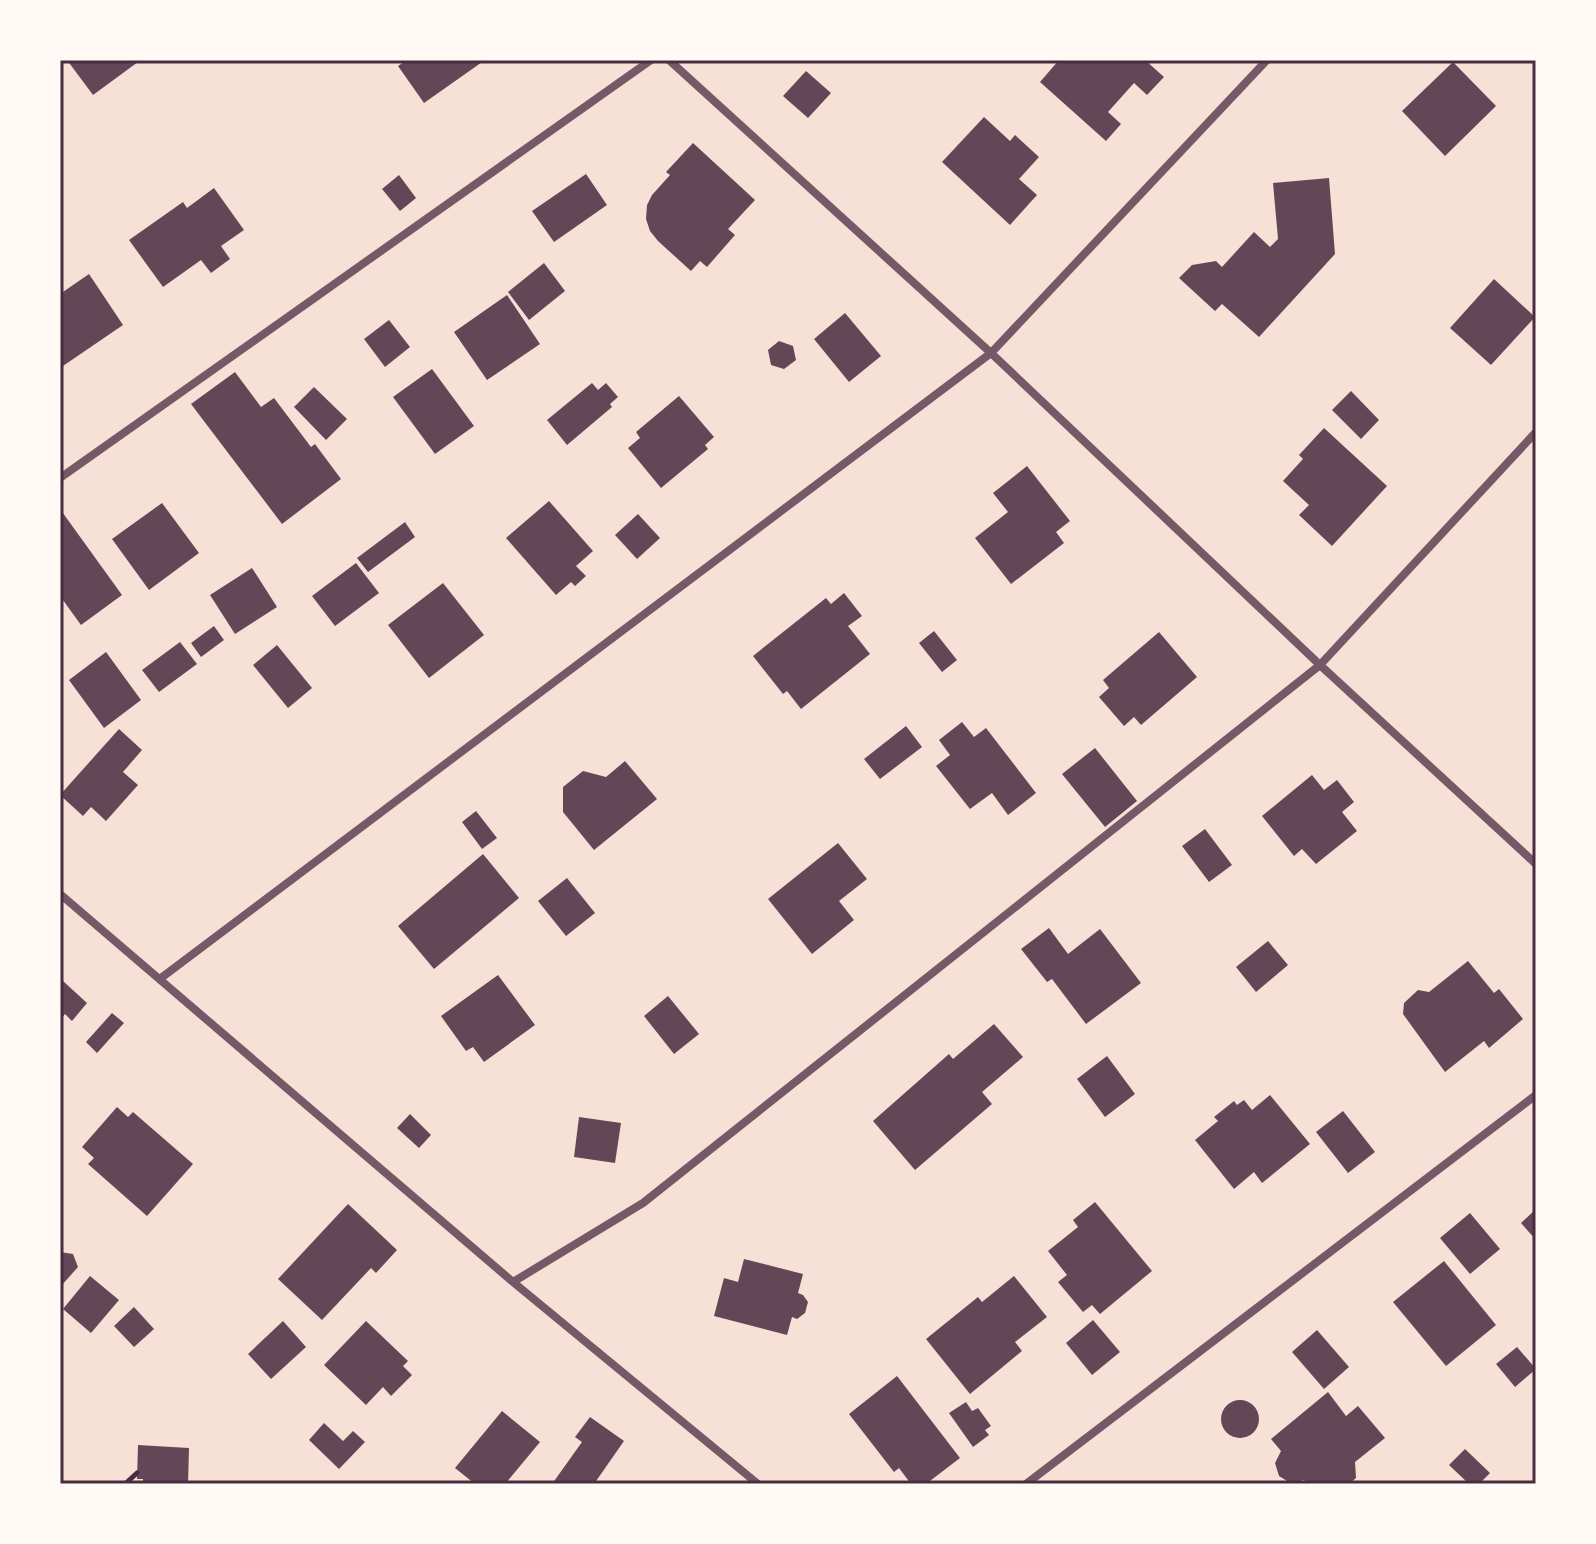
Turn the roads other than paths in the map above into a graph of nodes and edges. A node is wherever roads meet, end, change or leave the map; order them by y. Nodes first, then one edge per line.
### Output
1 (651, 60) edge
2 (669, 60) edge
3 (1267, 60) edge
4 (991, 353) junction
5 (1536, 432) edge
6 (60, 478) edge
7 (1320, 665) junction
8 (1536, 864) edge
9 (60, 894) edge
10 (161, 978) junction
11 (1536, 1095) edge
12 (513, 1282) junction
13 (758, 1484) edge
14 (1026, 1484) edge

1 - 6 street
2 - 4 street
3 - 4 street
4 - 7 street
4 - 10 street
5 - 7 street
7 - 8 street
7 - 12 street
9 - 10 street
10 - 12 street
11 - 14 street
12 - 13 street

